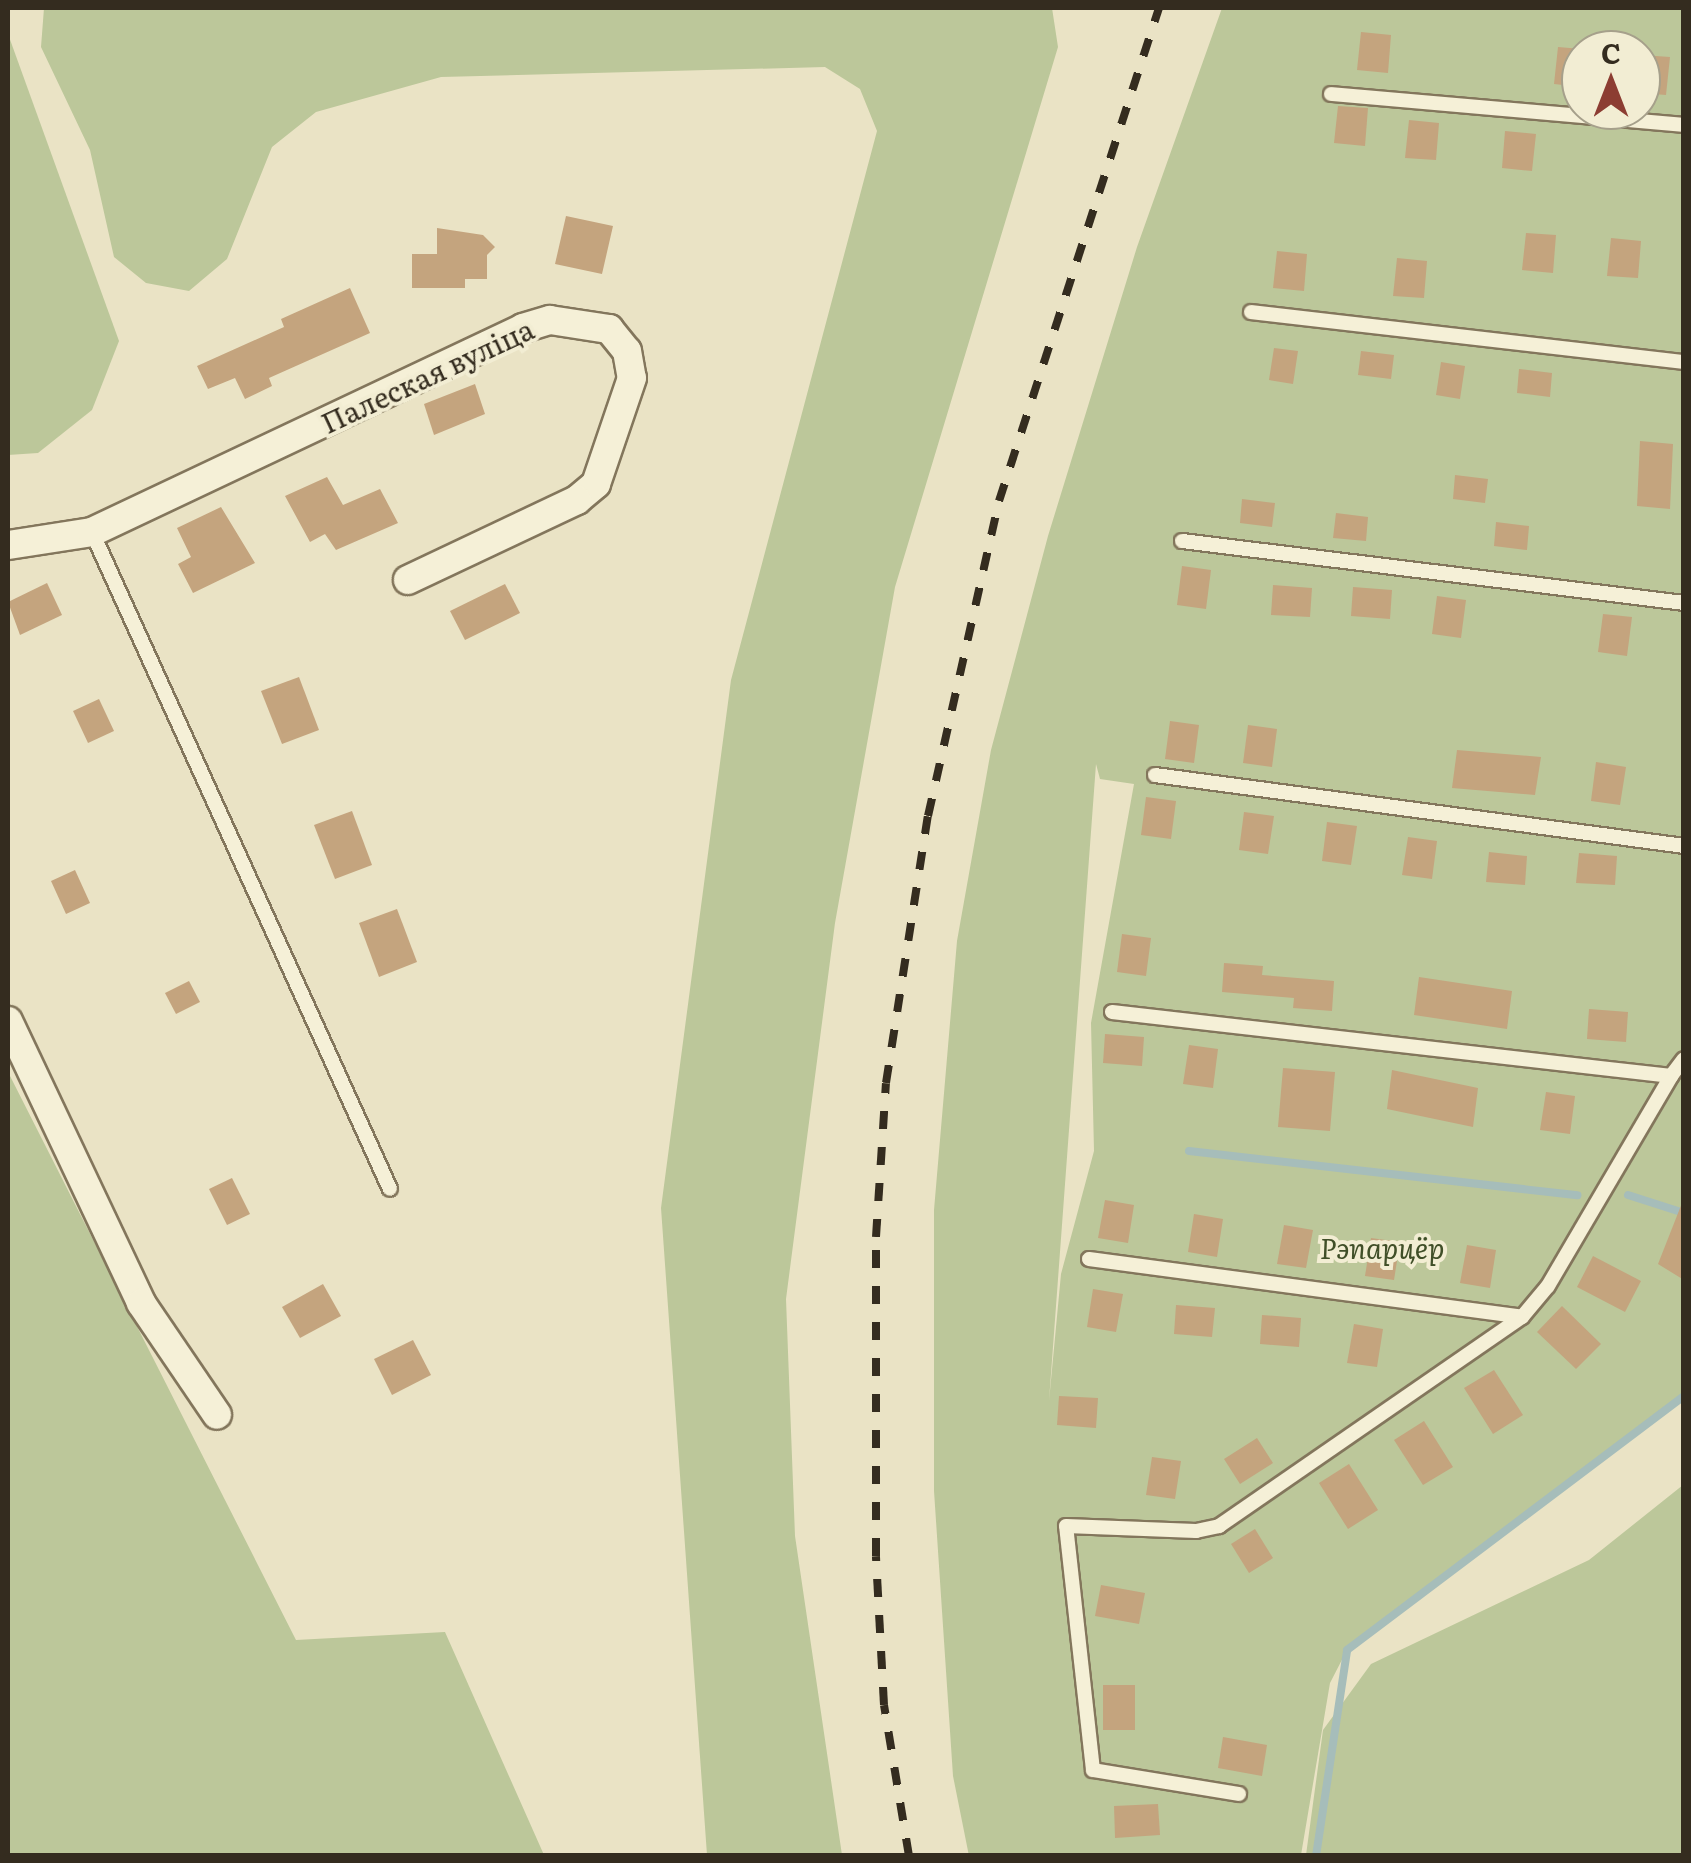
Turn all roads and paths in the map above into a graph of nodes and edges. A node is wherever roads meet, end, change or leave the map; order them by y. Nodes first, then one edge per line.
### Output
1 (1331, 94) dead end
2 (1684, 125) edge
3 (1251, 312) dead end
4 (1684, 362) edge
5 (92, 532) junction
6 (1182, 541) dead end
7 (8, 545) edge
8 (408, 580) dead end
9 (1684, 602) edge
10 (1155, 774) dead end
11 (1684, 846) edge
12 (1112, 1012) dead end
13 (8, 1022) edge
14 (1684, 1059) edge
15 (1671, 1076) junction
16 (390, 1190) dead end
17 (1089, 1259) dead end
18 (1522, 1317) junction
19 (216, 1415) dead end
20 (1240, 1794) dead end

1 - 2 lane
3 - 4 lane
5 - 7 street, Палеская вуліца
5 - 8 street, Палеская вуліца
5 - 16 lane
6 - 9 lane
10 - 11 lane
12 - 15 lane
13 - 19 street
14 - 15 lane
15 - 18 lane
17 - 18 lane
18 - 20 lane

